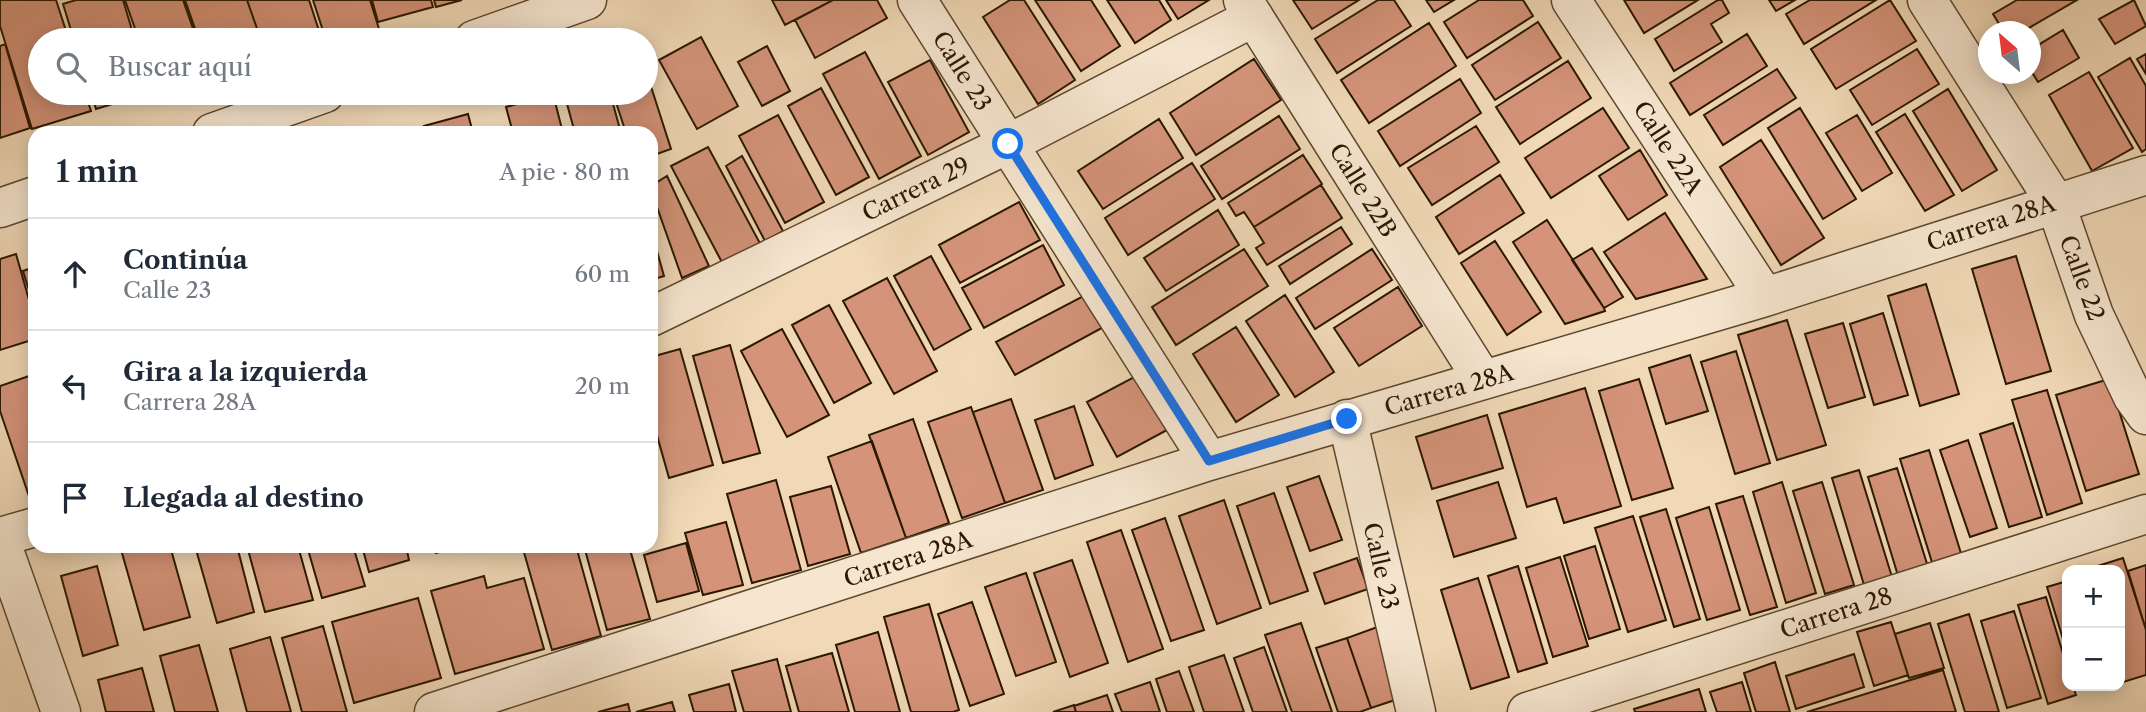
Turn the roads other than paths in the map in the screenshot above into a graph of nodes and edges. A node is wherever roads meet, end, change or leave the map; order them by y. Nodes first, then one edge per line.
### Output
1 (587, 0) edge
2 (917, 0) edge
3 (1571, 0) edge
4 (1927, 0) edge
5 (1249, 9) edge
6 (508, 28) edge
7 (292, 105) edge
8 (232, 126) edge
9 (1008, 144) junction
10 (2146, 175) edge
11 (28, 198) edge
12 (2054, 202) junction
13 (0, 208) edge
14 (1765, 297) junction
15 (658, 314) edge
16 (1483, 380) junction
17 (2146, 415) edge
18 (1347, 419) junction
19 (1209, 461) junction
20 (2146, 514) edge
21 (28, 529) edge
22 (0, 538) edge
23 (61, 712) edge
24 (434, 712) edge
25 (1416, 712) edge
26 (1527, 712) edge

1 - 6 street
2 - 9 street, Calle 23
3 - 14 street, Calle 22A
4 - 12 street, Calle 22
5 - 9 street, Carrera 29
5 - 16 street, Calle 22B
7 - 8 street
9 - 15 street, Carrera 29
9 - 19 street, Calle 23
10 - 12 street, Carrera 28A
11 - 13 street
12 - 14 street, Carrera 28A
12 - 17 street, Calle 22
14 - 16 street, Carrera 28A
16 - 18 street, Carrera 28A
18 - 19 street, Carrera 28A
18 - 25 street, Calle 23
19 - 24 street, Carrera 28A
20 - 26 street, Carrera 28
21 - 22 street
22 - 23 street

